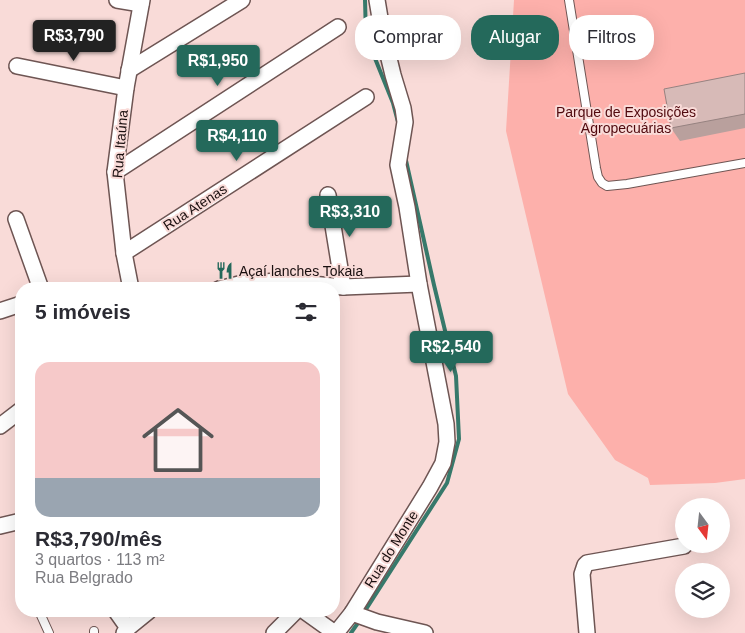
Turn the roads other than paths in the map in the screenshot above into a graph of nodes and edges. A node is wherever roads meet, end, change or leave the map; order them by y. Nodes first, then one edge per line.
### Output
1 (116, 0) edge
2 (242, 0) edge
3 (377, 0) edge
4 (569, 0) edge
5 (142, 2) edge
6 (338, 27) dead end
7 (17, 66) dead end
8 (130, 70) junction
9 (126, 88) junction
10 (366, 98) dead end
11 (745, 163) edge
12 (114, 172) junction
13 (328, 195) dead end
14 (16, 219) dead end
15 (124, 253) junction
16 (38, 282) edge
17 (130, 282) edge
18 (262, 282) edge
19 (290, 282) edge
20 (419, 284) junction
21 (340, 287) edge
22 (343, 287) junction
23 (15, 306) edge
24 (0, 311) edge
25 (15, 415) edge
26 (0, 426) edge
27 (15, 522) edge
28 (0, 526) edge
29 (675, 548) edge
30 (42, 617) edge
31 (119, 617) edge
32 (141, 617) edge
33 (290, 617) edge
34 (313, 617) edge
35 (362, 617) junction
36 (126, 631) edge
37 (49, 633) edge
38 (274, 633) edge
39 (336, 633) edge
40 (425, 633) edge
41 (587, 633) edge

1 - 5 street
2 - 8 street
3 - 20 street, Rua do Monte
4 - 11 lane
5 - 8 street, Rua Itaúna
6 - 12 street
7 - 9 street
8 - 9 street, Rua Itaúna
9 - 12 street, Rua Itaúna
10 - 15 street, Rua Atenas
12 - 15 street, Rua Itaúna
13 - 22 street
14 - 16 street
15 - 17 street, Rua Itaúna
18 - 19 street
20 - 22 street
20 - 35 street, Rua do Monte
21 - 22 street
23 - 24 street
25 - 26 street
27 - 28 street
29 - 41 street
30 - 37 lane
31 - 36 street
32 - 36 street
33 - 38 street
34 - 39 street
35 - 39 street, Rua do Monte
35 - 40 street

